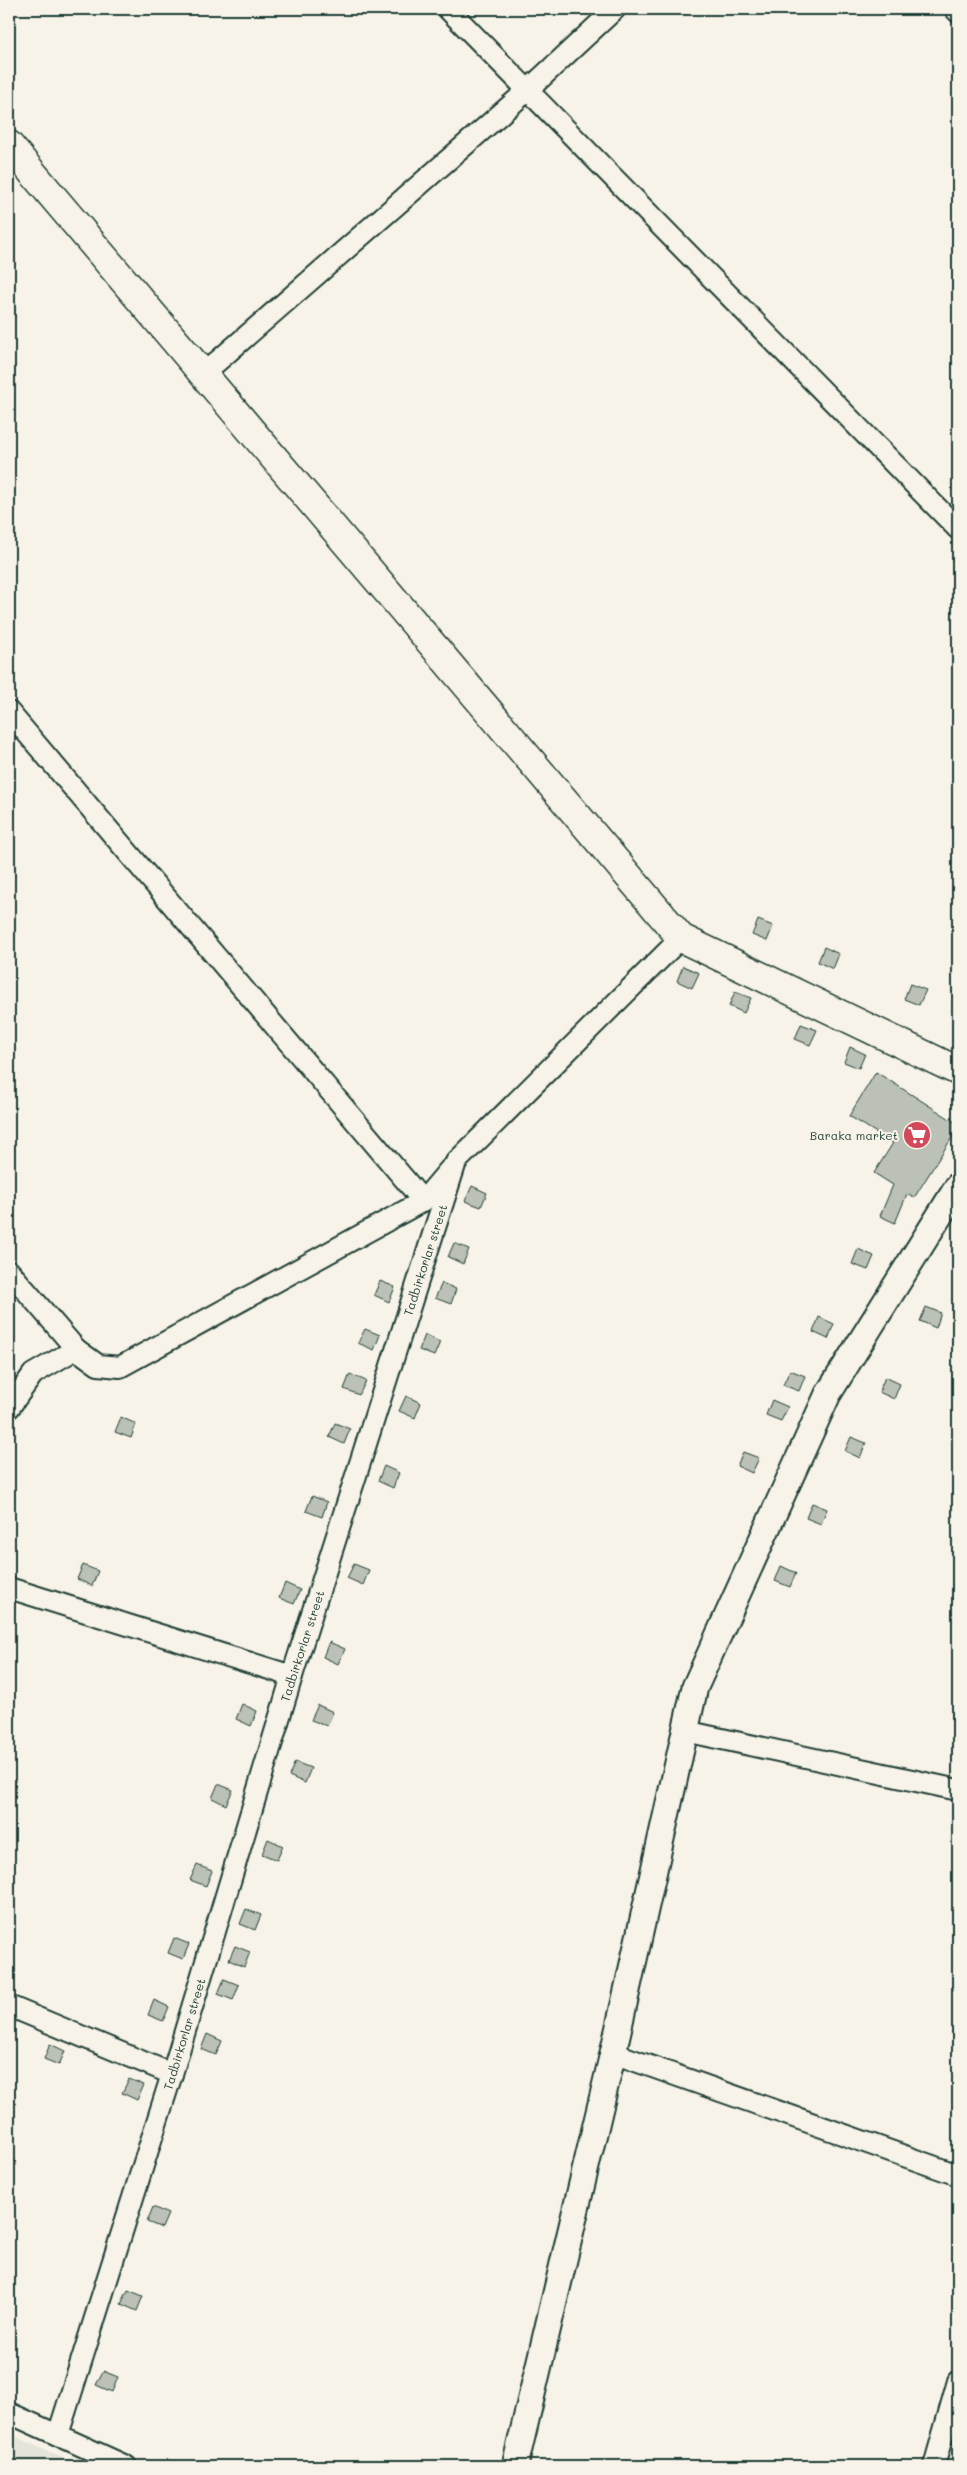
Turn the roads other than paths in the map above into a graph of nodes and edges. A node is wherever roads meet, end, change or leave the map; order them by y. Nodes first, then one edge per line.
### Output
1 (448, 9) edge
2 (615, 9) edge
3 (955, 9) edge
4 (958, 12) edge
5 (528, 90) junction
6 (9, 145) edge
7 (203, 374) junction
8 (958, 529) edge
9 (9, 712) edge
10 (681, 938) junction
11 (958, 1071) edge
12 (456, 1162) junction
13 (958, 1186) edge
14 (423, 1201) junction
15 (9, 1272) edge
16 (76, 1349) junction
17 (9, 1408) edge
18 (9, 1588) edge
19 (292, 1676) junction
20 (685, 1731) junction
21 (958, 1790) edge
22 (9, 2006) edge
23 (613, 2053) junction
24 (172, 2074) junction
25 (958, 2175) edge
26 (958, 2381) edge
27 (9, 2413) edge
28 (58, 2435) junction
29 (126, 2466) edge
30 (515, 2466) edge
31 (934, 2466) edge

1 - 5 street
2 - 5 street
3 - 4 street
5 - 7 street
5 - 8 street
6 - 7 main road
7 - 10 main road
9 - 14 street
10 - 11 main road
10 - 12 street, Tadbirkorlar street
12 - 14 street
12 - 19 street, Tadbirkorlar street
13 - 20 street
14 - 16 street
15 - 16 street
16 - 17 street
18 - 19 street
19 - 24 street, Tadbirkorlar street
20 - 21 street
20 - 23 street
22 - 24 street
23 - 25 street
23 - 30 street
24 - 28 street, Tadbirkorlar street
26 - 31 street
27 - 28 street
28 - 29 street

